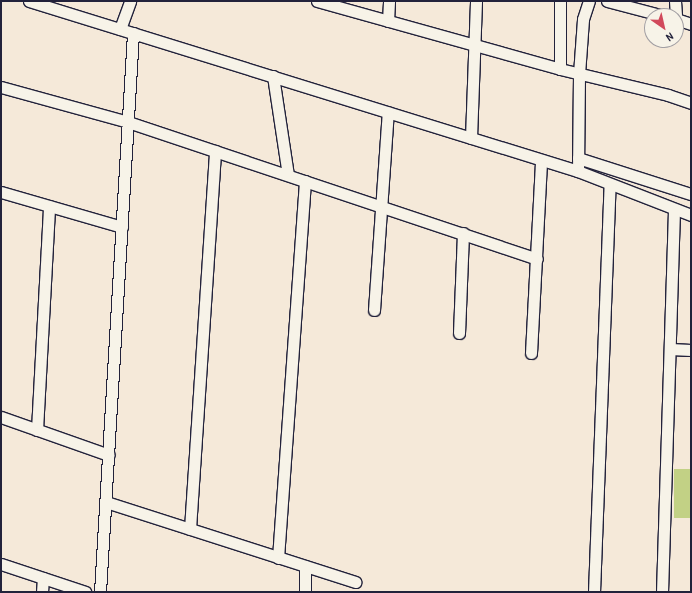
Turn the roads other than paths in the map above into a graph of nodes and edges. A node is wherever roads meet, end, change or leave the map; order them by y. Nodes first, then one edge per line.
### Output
1 (29, 1) edge
2 (130, 1) edge
3 (317, 1) edge
4 (389, 1) edge
5 (476, 1) edge
6 (560, 1) edge
7 (589, 1) edge
8 (607, 1) edge
9 (644, 11) edge
10 (388, 21) junction
11 (120, 29) junction
12 (133, 33) junction
13 (474, 45) junction
14 (560, 69) junction
15 (579, 74) junction
16 (273, 76) junction
17 (1, 88) edge
18 (691, 102) edge
19 (388, 112) junction
20 (128, 122) junction
21 (471, 138) junction
22 (215, 151) junction
23 (578, 158) junction
24 (541, 160) junction
25 (578, 171) junction
26 (288, 175) junction
27 (305, 181) junction
28 (610, 184) junction
29 (1, 192) edge
30 (691, 194) edge
31 (49, 206) junction
32 (381, 206) junction
33 (674, 209) junction
34 (691, 215) edge
35 (122, 227) junction
36 (463, 233) junction
37 (537, 259) junction
38 (374, 310) dead end
39 (459, 333) dead end
40 (670, 349) junction
41 (691, 350) edge
42 (531, 353) dead end
43 (1, 417) edge
44 (37, 430) junction
45 (109, 455) junction
46 (106, 502) junction
47 (190, 529) junction
48 (278, 558) junction
49 (1, 564) edge
50 (306, 566) junction
51 (43, 578) junction
52 (355, 582) dead end
53 (42, 592) edge
54 (85, 592) edge
55 (100, 592) edge
56 (305, 592) edge
57 (594, 592) edge
58 (662, 592) edge

1 - 11 street
2 - 11 street
3 - 10 street
4 - 10 street
5 - 13 street
6 - 14 street
7 - 15 street
8 - 9 street
10 - 13 street
11 - 12 street
12 - 16 street
12 - 20 street
13 - 14 street
13 - 21 street
14 - 15 street
15 - 18 street
15 - 23 street
16 - 19 street
16 - 26 street
17 - 20 street
19 - 21 street
19 - 32 street
20 - 22 street
20 - 35 street
21 - 24 street
22 - 26 street
22 - 47 street
23 - 25 street
23 - 30 street
24 - 25 street
24 - 37 street
25 - 28 street
26 - 27 street
27 - 32 street
27 - 48 street
28 - 33 street
28 - 57 street
29 - 31 street
31 - 35 street
31 - 44 street
32 - 36 street
32 - 38 street
33 - 34 street
33 - 40 street
35 - 45 street
36 - 37 street
36 - 39 street
37 - 42 street
40 - 41 street
40 - 58 street
43 - 44 street
44 - 45 street
45 - 46 street
46 - 47 street
46 - 55 street
47 - 48 street
48 - 50 street
49 - 51 street
50 - 52 street
50 - 56 street
51 - 53 street
51 - 54 street

